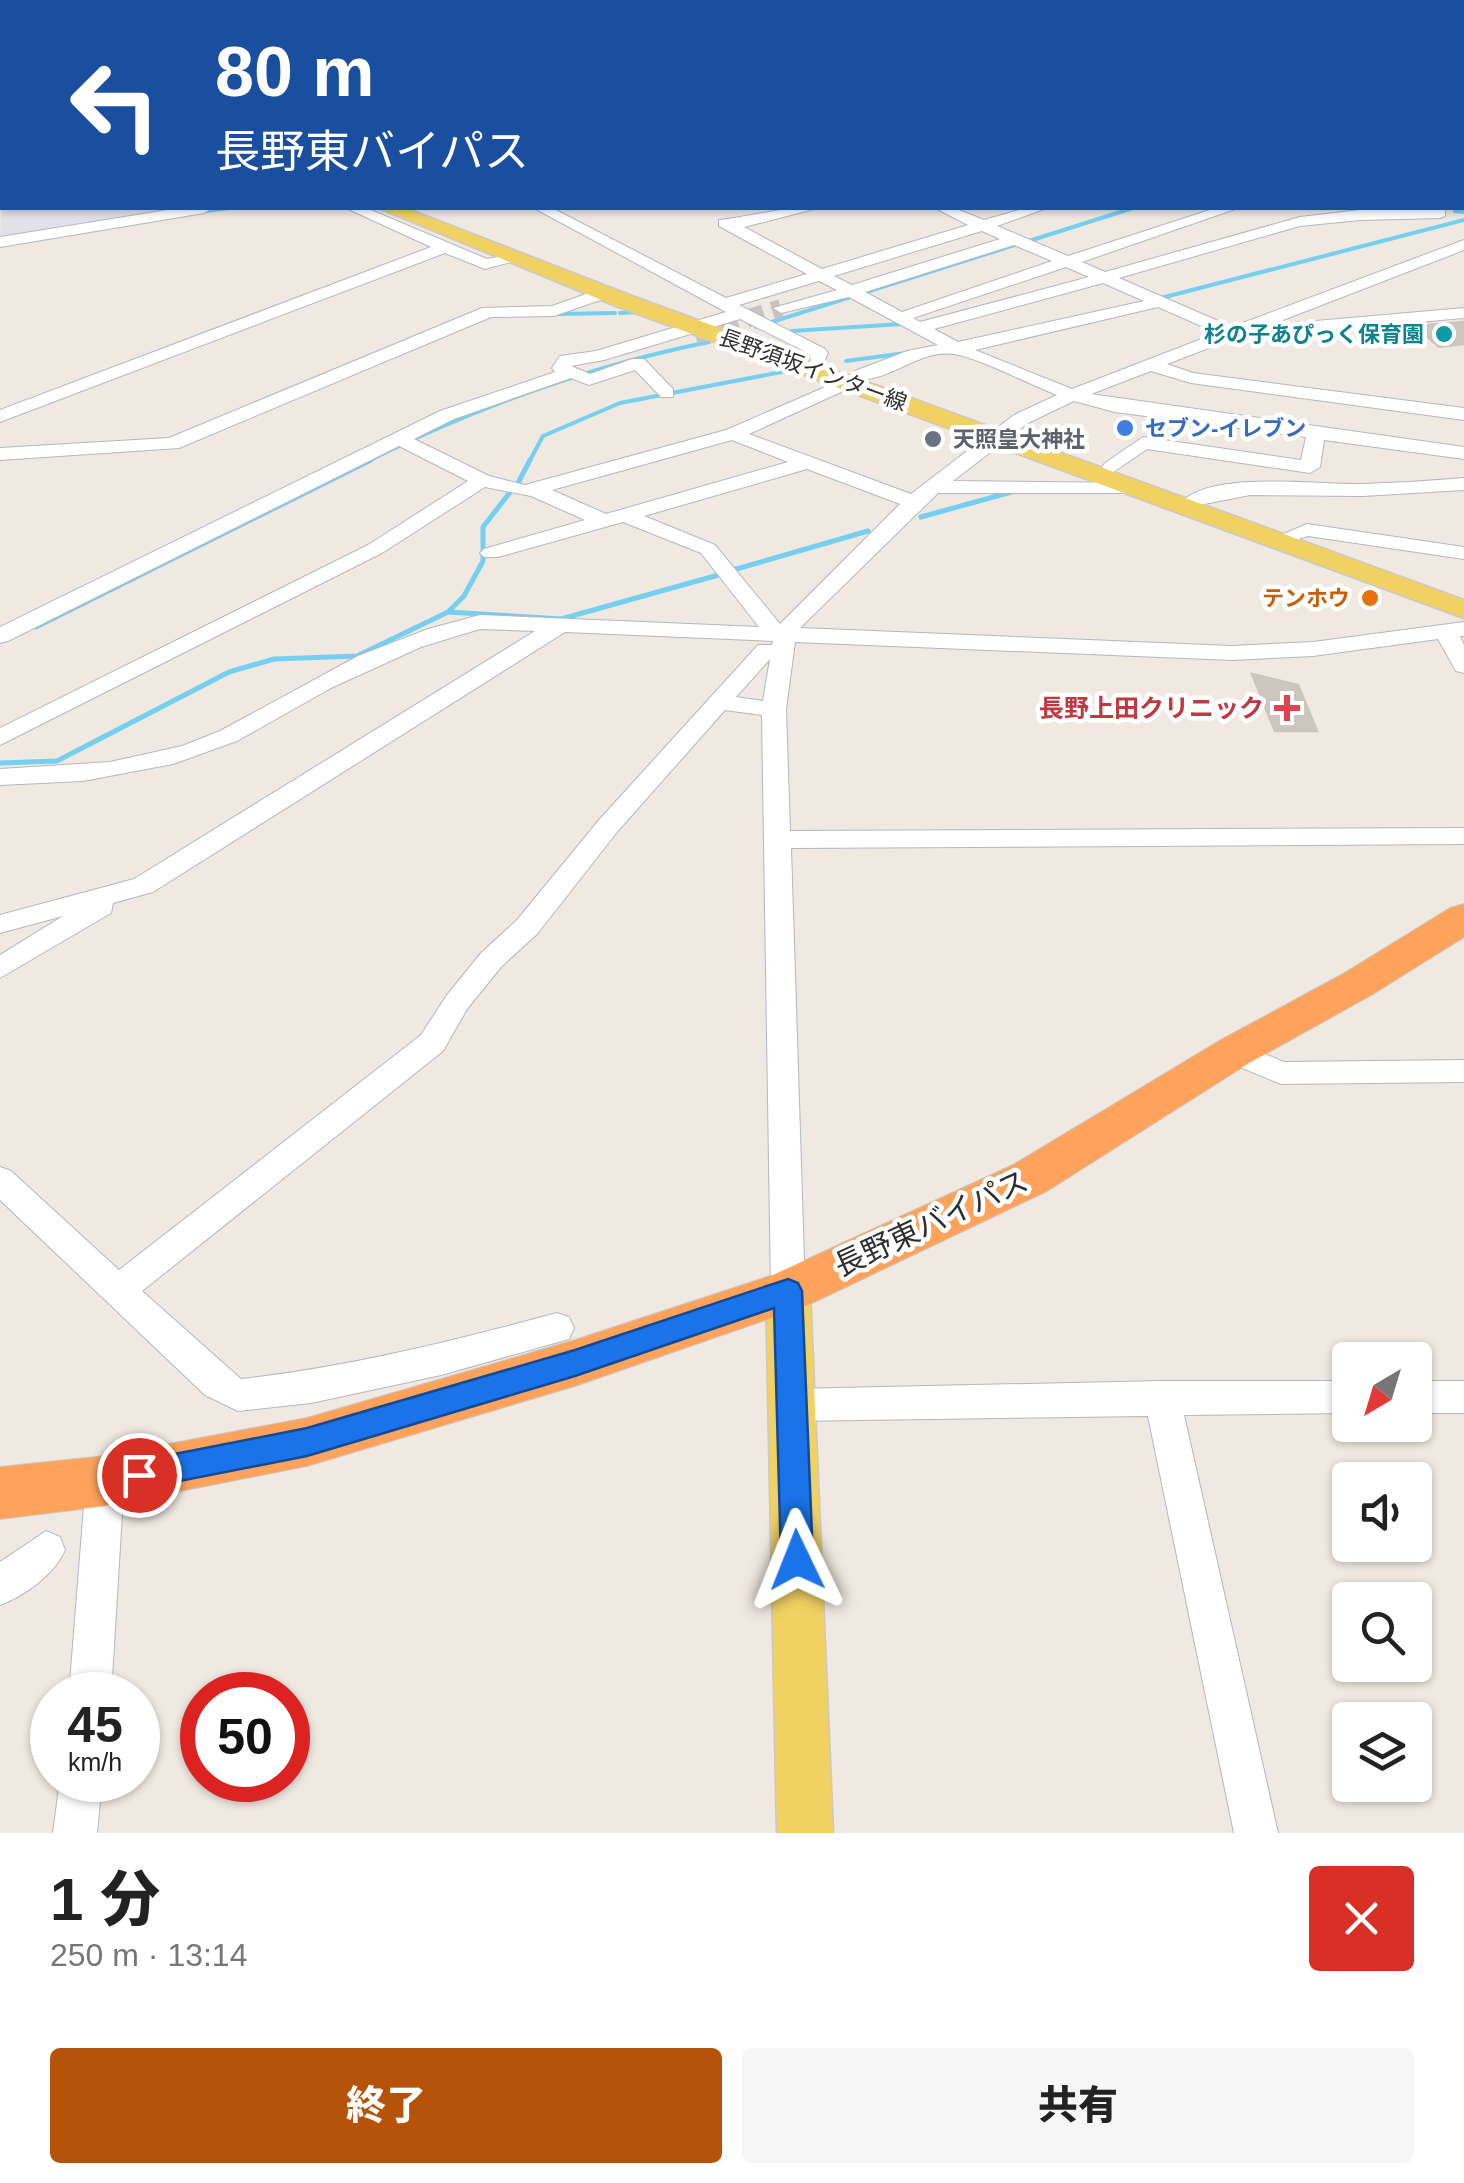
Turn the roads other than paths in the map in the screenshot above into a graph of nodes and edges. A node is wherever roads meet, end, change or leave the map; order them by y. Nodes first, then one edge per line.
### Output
1 (194, 210) edge
2 (359, 210) edge
3 (394, 210) edge
4 (450, 210) edge
5 (545, 210) edge
6 (800, 210) edge
7 (947, 210) edge
8 (1033, 210) edge
9 (1224, 210) edge
10 (1440, 213) dead end
11 (983, 225) junction
12 (1016, 239) junction
13 (0, 242) edge
14 (445, 247) junction
15 (1460, 248) edge
16 (514, 259) junction
17 (1068, 261) junction
18 (818, 275) junction
19 (1104, 277) junction
20 (603, 293) junction
21 (856, 294) junction
22 (1160, 302) junction
23 (780, 308) tunnel mouth
24 (1464, 313) edge
25 (900, 317) junction
26 (715, 320) junction
27 (919, 327) junction
28 (1232, 333) junction
29 (955, 348) junction
30 (817, 360) junction
31 (1152, 365) junction
32 (578, 375) junction
33 (854, 379) junction
34 (666, 392) dead end
35 (1072, 394) junction
36 (1464, 414) edge
37 (0, 416) edge
38 (1316, 433) junction
39 (732, 434) junction
40 (1002, 434) junction
41 (405, 442) junction
42 (1414, 445) junction
43 (1464, 453) edge
44 (0, 454) edge
45 (805, 463) junction
46 (1112, 467) junction
47 (482, 480) junction
48 (1464, 484) edge
49 (1424, 487) junction
50 (532, 489) junction
51 (1134, 489) junction
52 (922, 495) junction
53 (1194, 500) junction
54 (612, 517) junction
55 (1291, 535) junction
56 (491, 553) dead end
57 (1464, 553) edge
58 (1464, 598) edge
59 (1464, 610) edge
60 (559, 626) junction
61 (1455, 631) edge
62 (0, 636) edge
63 (775, 638) junction
64 (1464, 666) edge
65 (717, 702) junction
66 (774, 709) junction
67 (0, 738) edge
68 (0, 777) edge
69 (1464, 836) edge
70 (778, 840) junction
71 (125, 891) junction
72 (1464, 918) edge
73 (0, 924) edge
74 (0, 968) edge
75 (1234, 1052) junction
76 (1464, 1071) edge
77 (0, 1180) edge
78 (118, 1290) junction
79 (788, 1291) junction
80 (557, 1328) dead end
81 (1332, 1397) edge
82 (1432, 1397) edge
83 (1464, 1397) edge
84 (1162, 1398) junction
85 (792, 1405) junction
86 (106, 1482) junction
87 (0, 1494) edge
88 (46, 1550) dead end
89 (0, 1586) edge
90 (92, 1672) edge
91 (78, 1802) edge
92 (74, 1833) edge
93 (806, 1833) edge
94 (1256, 1833) edge

1 - 13 street
2 - 14 street
3 - 16 main road, 長野須坂インター線
4 - 26 main road, 長野須坂インター線
5 - 26 street
6 - 18 street
7 - 11 street
8 - 11 street
9 - 17 street
10 - 19 street
11 - 12 street
11 - 18 street
12 - 17 street
12 - 21 street
14 - 16 street
14 - 37 street
15 - 28 street
16 - 20 main road, 長野須坂インター線
17 - 19 street
17 - 25 street
18 - 21 street
18 - 26 street
19 - 22 street
19 - 27 street
20 - 26 main road, 長野須坂インター線
20 - 44 street
21 - 23 street
21 - 25 street
22 - 28 street
22 - 29 street
24 - 28 street
25 - 27 street
26 - 30 main road, 長野須坂インター線
26 - 30 street
26 - 32 street
26 - 33 main road, 長野須坂インター線
27 - 29 street
28 - 31 street
29 - 33 street
29 - 35 street
30 - 33 main road, 長野須坂インター線
31 - 35 street
31 - 36 street
32 - 34 street
32 - 41 street
33 - 39 street
33 - 40 main road, 長野須坂インター線
35 - 38 street
35 - 40 street
38 - 42 street
38 - 46 street
39 - 45 street
39 - 50 street
40 - 46 main road, 長野須坂インター線
40 - 51 main road, 長野須坂インター線
40 - 52 street
41 - 47 street
41 - 62 street
42 - 43 street
42 - 49 street
45 - 52 street
45 - 54 street
46 - 53 main road, 長野須坂インター線
47 - 50 street
47 - 67 street
48 - 49 street
49 - 53 street
50 - 54 street
51 - 52 street
51 - 59 main road, 長野須坂インター線
52 - 63 street
53 - 55 main road, 長野須坂インター線
54 - 56 street
54 - 63 street
55 - 57 street
55 - 58 main road, 長野須坂インター線
60 - 63 street
60 - 68 street
60 - 71 street
61 - 63 street
61 - 64 street
63 - 65 street
63 - 66 street
65 - 66 street
65 - 78 street
66 - 70 street
69 - 70 street
70 - 79 street
71 - 73 street
71 - 74 street
72 - 75 highway, 長野東バイパス
75 - 76 street
75 - 79 highway, 長野東バイパス
77 - 78 street
78 - 80 street
79 - 85 main road
79 - 86 highway, 長野東バイパス
81 - 84 street
82 - 83 street
84 - 85 street
84 - 94 street
85 - 93 main road
86 - 87 highway, 長野東バイパス
86 - 90 street
88 - 89 street
91 - 92 street

